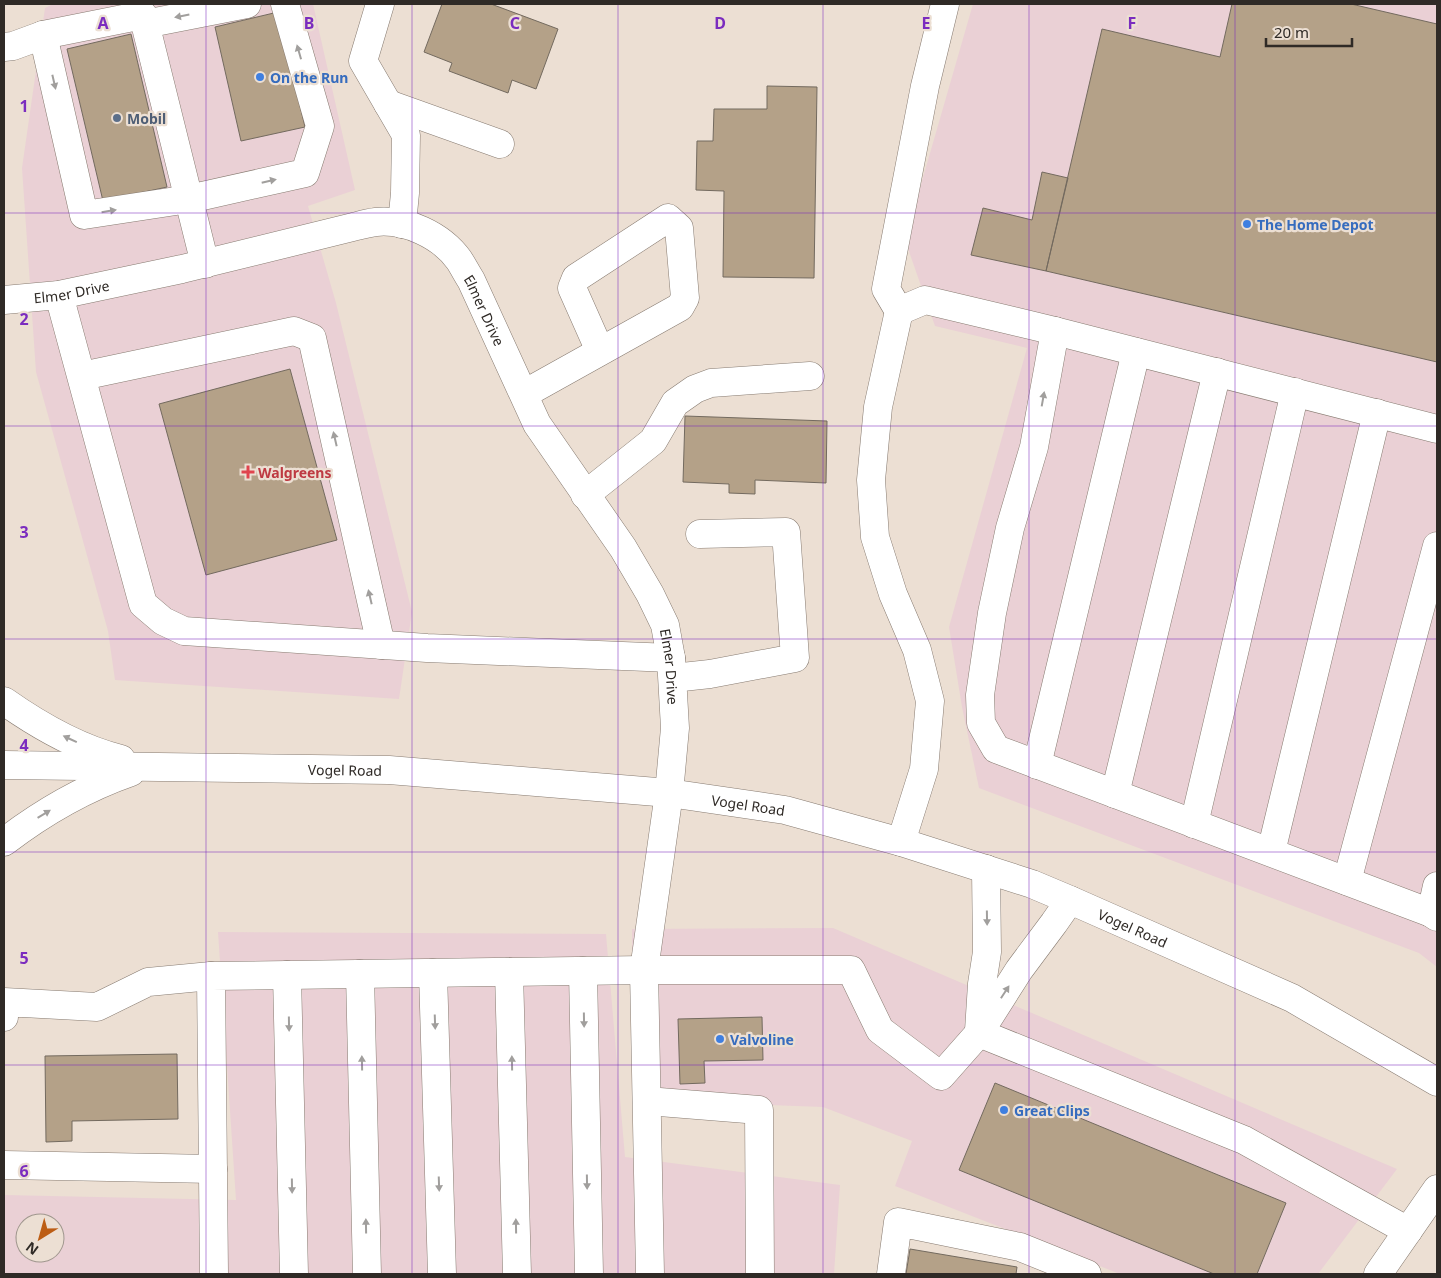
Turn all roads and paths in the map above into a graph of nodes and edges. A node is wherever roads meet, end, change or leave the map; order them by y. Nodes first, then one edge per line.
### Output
1 (247, 4) edge
2 (285, 4) edge
3 (380, 4) edge
4 (945, 4) edge
5 (145, 24) junction
6 (43, 35) junction
7 (4, 47) edge
8 (388, 104) junction
9 (500, 144) dead end
10 (189, 199) junction
11 (402, 224) junction
12 (205, 264) junction
13 (59, 296) junction
14 (4, 300) edge
15 (900, 311) junction
16 (1055, 331) junction
17 (600, 351) junction
18 (1136, 352) junction
19 (1217, 372) junction
20 (82, 376) junction
21 (810, 376) dead end
22 (1295, 392) junction
23 (524, 394) junction
24 (1377, 413) junction
25 (1437, 429) edge
26 (585, 495) junction
27 (700, 534) dead end
28 (1437, 546) edge
29 (381, 645) junction
30 (672, 668) junction
31 (4, 701) edge
32 (4, 765) edge
33 (1037, 765) junction
34 (149, 766) junction
35 (669, 793) junction
36 (1115, 794) junction
37 (1194, 824) junction
38 (4, 842) edge
39 (901, 842) junction
40 (1271, 852) junction
41 (986, 869) junction
42 (1347, 881) junction
43 (1437, 886) edge
44 (1070, 900) junction
45 (1434, 915) edge
46 (644, 970) junction
47 (584, 971) junction
48 (509, 972) junction
49 (433, 973) junction
50 (360, 974) junction
51 (287, 975) junction
52 (211, 976) junction
53 (4, 1017) edge
54 (979, 1033) junction
55 (1437, 1082) edge
56 (647, 1101) junction
57 (4, 1165) edge
58 (213, 1169) junction
59 (1437, 1189) edge
60 (1408, 1231) junction
61 (214, 1274) edge
62 (294, 1274) edge
63 (367, 1274) edge
64 (442, 1274) edge
65 (517, 1274) edge
66 (589, 1274) edge
67 (650, 1274) edge
68 (760, 1274) edge
69 (891, 1274) edge
70 (1087, 1274) edge
71 (1378, 1274) edge

1 -> 5 street
10 -> 2 street
3 - 8 street
4 - 15 street
5 - 6 street
5 - 10 street
6 - 7 street
6 -> 10 street
8 - 9 street
8 - 11 street
10 - 12 street
11 - 12 street, Elmer Drive
11 - 23 street, Elmer Drive
12 - 13 street, Elmer Drive
13 - 14 street, Elmer Drive
13 - 20 street
15 - 16 street
15 - 39 street
16 - 18 street
33 -> 16 street
17 - 17 street
17 - 23 street
18 - 19 street
18 - 33 street
19 - 22 street
19 - 36 street
20 - 29 street
29 -> 20 street
21 - 26 street
22 - 24 street
22 - 37 street
23 - 26 street, Elmer Drive
24 - 25 street
24 - 40 street
26 - 30 street, Elmer Drive
27 - 30 street
28 - 42 street
29 - 30 street
30 - 35 street, Elmer Drive
34 -> 31 street
32 - 34 street, Vogel Road
33 - 36 street
34 - 35 street, Vogel Road
38 -> 34 street
35 - 39 street, Vogel Road
35 - 46 street, Elmer Drive
36 - 37 street
37 - 40 street
39 - 41 street, Vogel Road
40 - 42 street
41 - 44 street, Vogel Road
41 -> 54 street
42 - 45 street
43 - 45 street
54 -> 44 street
44 - 55 street, Vogel Road
46 - 47 street
46 - 54 street
46 - 56 street, Elmer Drive
47 - 48 street
47 -> 66 street
48 - 49 street
65 -> 48 street
49 - 50 street
49 -> 64 street
50 - 51 street
63 -> 50 street
51 - 52 street
51 -> 62 street
52 - 53 street
52 - 58 street
54 - 60 street
56 - 67 street, Elmer Drive
56 - 68 street
57 - 58 street
58 - 61 street
59 - 60 street
60 - 71 street
69 - 70 street

